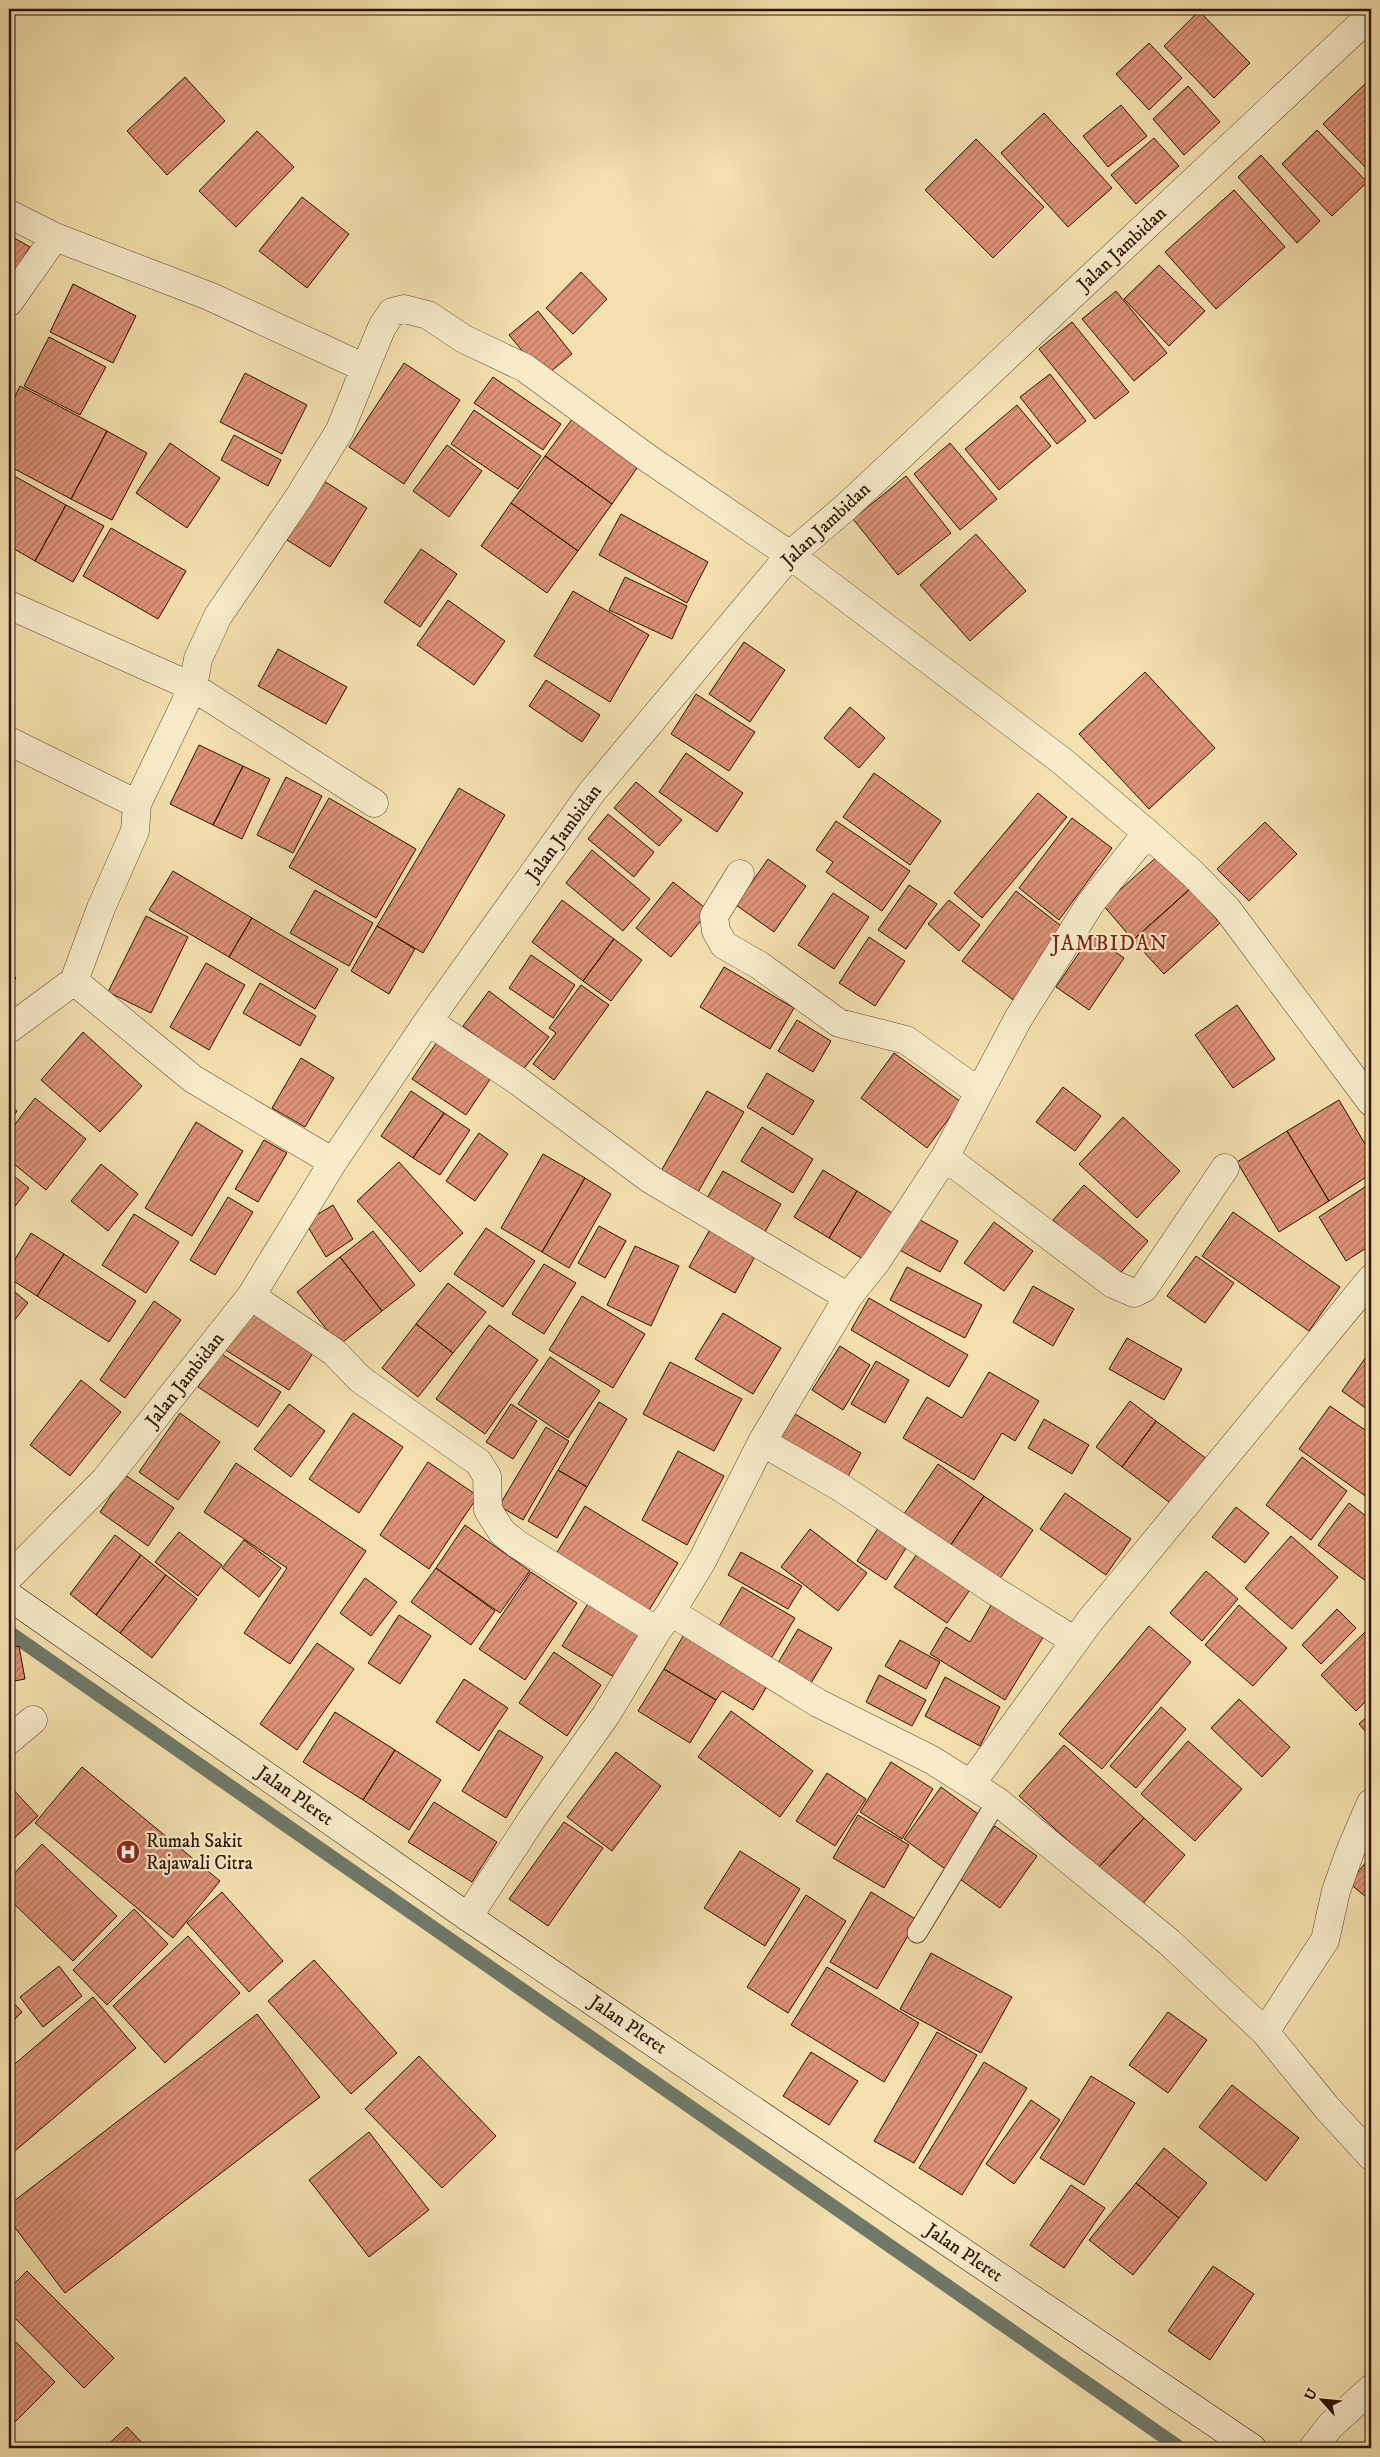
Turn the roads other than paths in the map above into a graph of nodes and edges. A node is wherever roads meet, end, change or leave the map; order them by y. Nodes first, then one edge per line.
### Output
1 (1371, 15) edge
2 (9, 214) edge
3 (55, 237) junction
4 (9, 302) edge
5 (365, 368) junction
6 (790, 555) junction
7 (9, 605) edge
8 (193, 687) junction
9 (9, 741) edge
10 (374, 802) dead end
11 (137, 804) junction
12 (1147, 833) junction
13 (740, 874) dead end
14 (74, 981) junction
15 (428, 1021) junction
16 (9, 1029) edge
17 (978, 1092) junction
18 (1371, 1102) edge
19 (945, 1157) junction
20 (333, 1162) junction
21 (1225, 1168) dead end
22 (1371, 1278) edge
23 (251, 1296) junction
24 (848, 1297) junction
25 (762, 1442) junction
26 (9, 1577) edge
27 (9, 1596) edge
28 (664, 1621) junction
29 (1075, 1641) junction
30 (33, 1720) dead end
31 (9, 1740) edge
32 (971, 1784) junction
33 (997, 1801) junction
34 (1371, 1803) edge
35 (468, 1917) junction
36 (917, 1933) dead end
37 (1265, 2032) junction
38 (1371, 2156) edge
39 (1371, 2389) edge
40 (1252, 2448) edge
41 (1313, 2448) edge

1 - 6 street, Jalan Jambidan
2 - 3 street
3 - 4 street
3 - 5 street
5 - 6 street
5 - 8 street
6 - 12 street
6 - 15 street, Jalan Jambidan
7 - 8 street
8 - 10 street
8 - 11 street
9 - 11 street
11 - 14 street
12 - 17 street
12 - 18 street
13 - 17 street
14 - 16 street
14 - 20 street
15 - 20 street, Jalan Jambidan
15 - 24 street
17 - 19 street
19 - 21 street
19 - 24 street
20 - 23 street, Jalan Jambidan
22 - 29 street
23 - 26 street, Jalan Jambidan
23 - 28 street
24 - 25 street
25 - 28 street
25 - 29 street
27 - 35 street, Jalan Pleret
28 - 32 street
28 - 35 street
29 - 32 street
30 - 31 street
32 - 33 street
33 - 36 lane
33 - 37 street
34 - 37 street
35 - 40 street, Jalan Pleret
37 - 38 street
39 - 41 street

